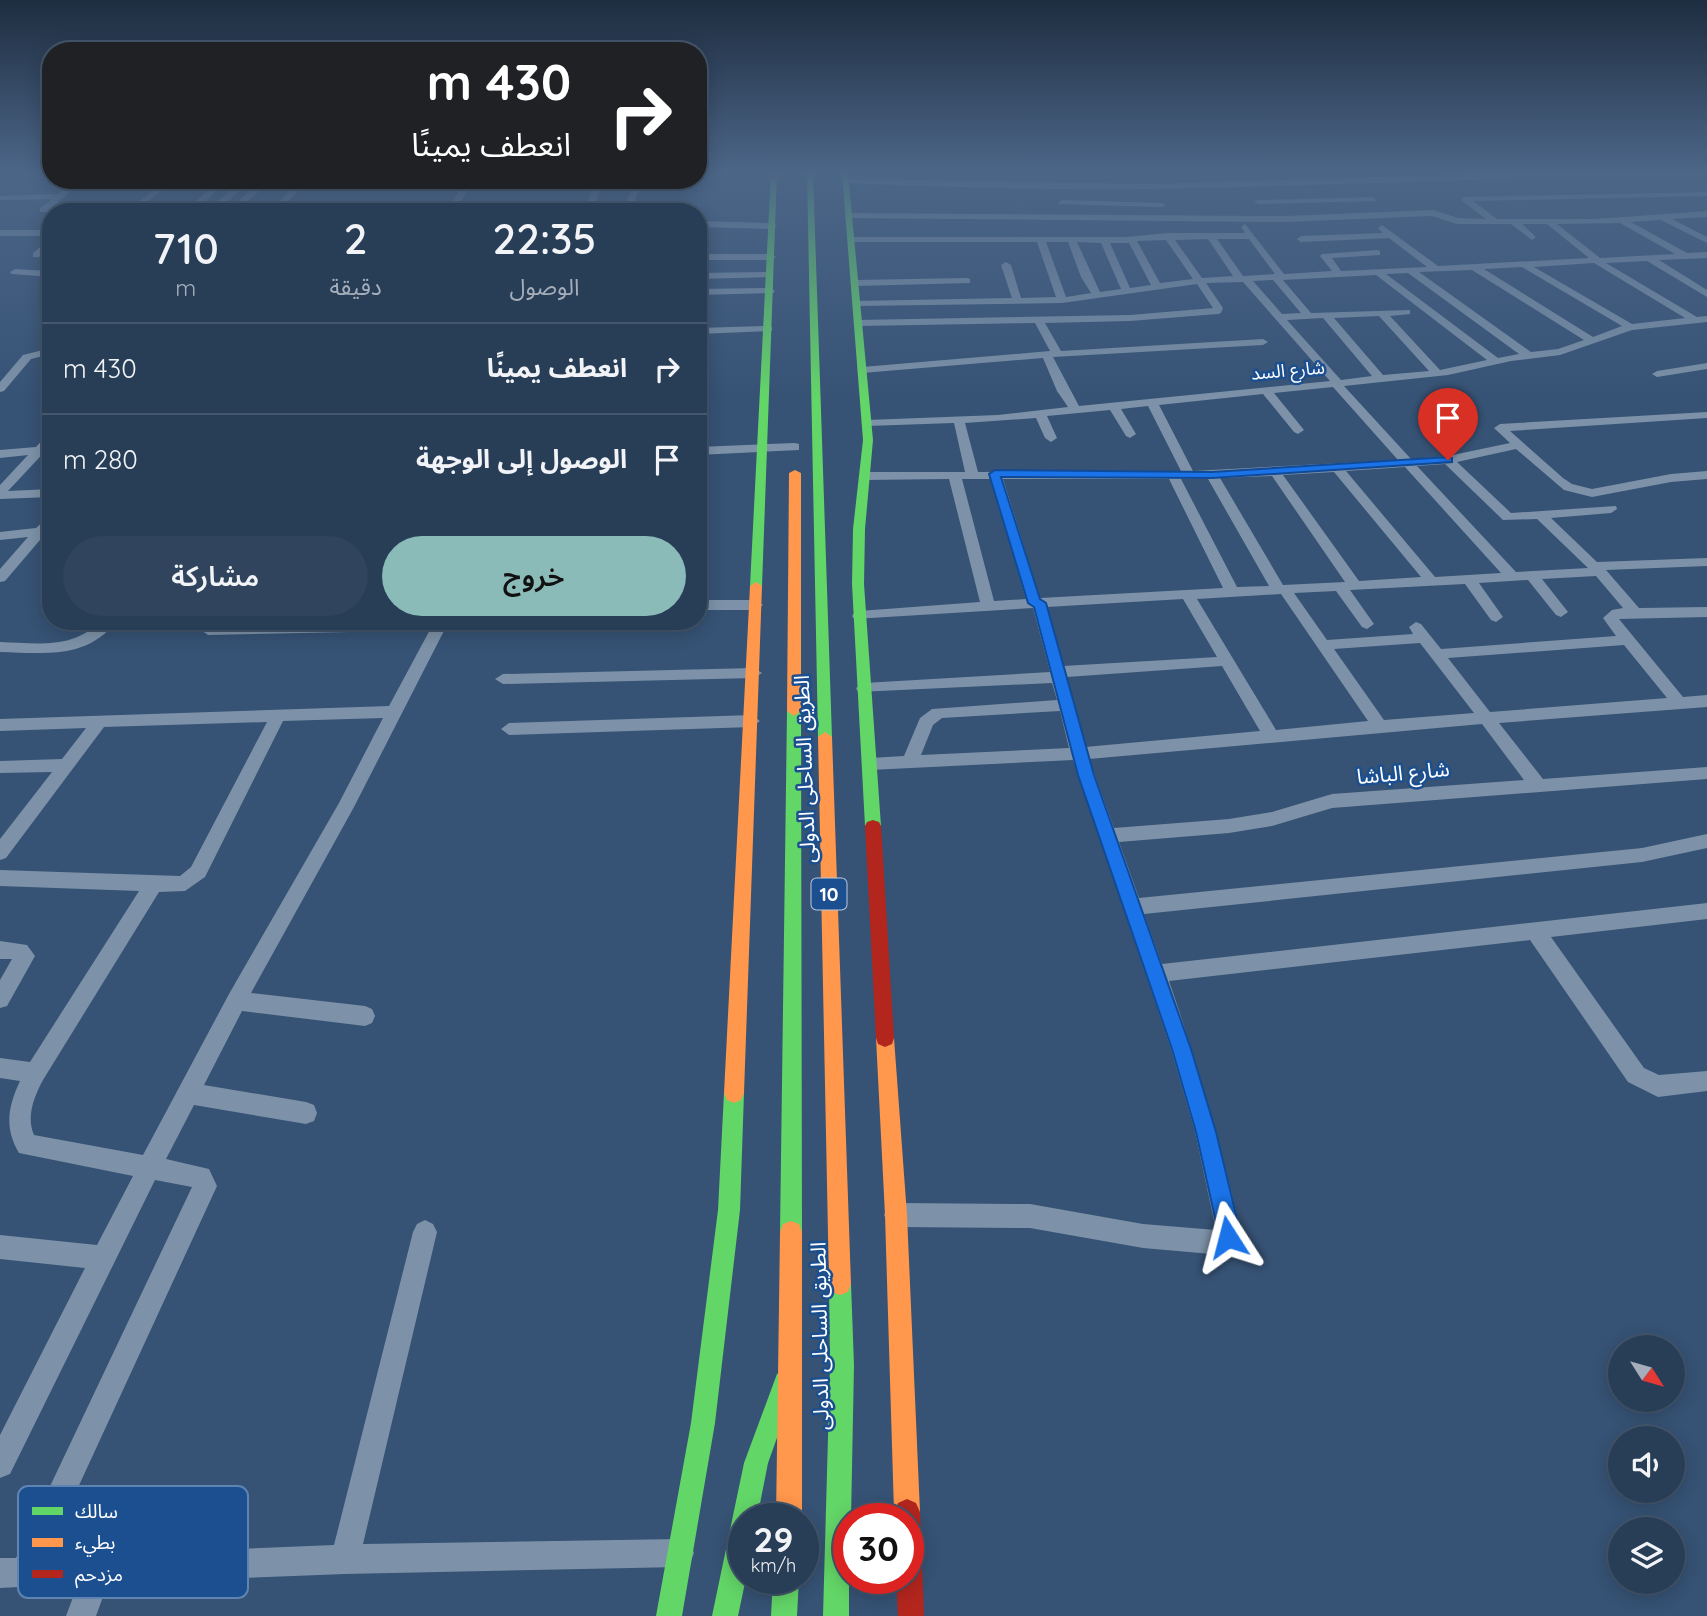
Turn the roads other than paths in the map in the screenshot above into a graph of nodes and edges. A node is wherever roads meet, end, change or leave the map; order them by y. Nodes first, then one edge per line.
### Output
1 (772, 248) edge
2 (796, 248) edge
3 (812, 248) edge
4 (852, 248) edge
5 (1044, 248) edge
6 (1075, 248) edge
7 (1108, 248) edge
8 (1136, 248) edge
9 (1176, 248) edge
10 (1220, 248) edge
11 (1260, 248) edge
12 (1407, 248) edge
13 (1582, 248) edge
14 (1672, 248) edge
15 (1707, 255) edge
16 (1685, 256) junction
17 (707, 257) edge
18 (771, 257) junction
19 (1647, 257) junction
20 (1596, 260) junction
21 (1523, 264) junction
22 (1006, 265) dead end
23 (1474, 267) junction
24 (796, 269) dead end
25 (1437, 270) junction
26 (1406, 271) junction
27 (15, 272) dead end
28 (1379, 273) junction
29 (42, 274) edge
30 (1339, 274) junction
31 (707, 277) edge
32 (1279, 277) junction
33 (1243, 279) junction
34 (1198, 281) junction
35 (770, 283) junction
36 (855, 283) junction
37 (1156, 285) junction
38 (1702, 288) edge
39 (1126, 290) junction
40 (707, 291) edge
41 (1707, 294) edge
42 (1098, 297) junction
43 (1062, 300) junction
44 (1018, 302) junction
45 (856, 303) junction
46 (976, 303) junction
47 (1381, 312) junction
48 (1407, 312) dead end
49 (1325, 314) junction
50 (1308, 315) junction
51 (1278, 317) junction
52 (1038, 320) junction
53 (1701, 320) edge
54 (858, 323) junction
55 (1630, 327) junction
56 (768, 330) junction
57 (707, 331) edge
58 (1591, 340) junction
59 (1263, 342) dead end
60 (42, 353) edge
61 (1052, 354) junction
62 (1529, 356) junction
63 (1495, 361) junction
64 (1707, 366) edge
65 (862, 370) junction
66 (1437, 373) junction
67 (1657, 374) dead end
68 (1380, 379) junction
69 (1337, 383) junction
70 (0, 388) edge
71 (1265, 389) junction
72 (1151, 401) junction
73 (1113, 405) junction
74 (1075, 409) junction
75 (1040, 413) junction
76 (1706, 415) edge
77 (959, 421) junction
78 (867, 423) junction
79 (1298, 430) dead end
80 (1130, 434) dead end
81 (1051, 438) dead end
82 (795, 440) joint
83 (1518, 445) junction
84 (42, 446) edge
85 (762, 448) junction
86 (37, 451) junction
87 (42, 451) edge
88 (707, 451) edge
89 (0, 454) edge
90 (1448, 460) junction
91 (1408, 463) junction
92 (1338, 468) junction
93 (1275, 472) junction
94 (954, 474) junction
95 (972, 474) junction
96 (995, 474) junction
97 (865, 475) junction
98 (1174, 475) junction
99 (1189, 475) junction
100 (1212, 475) junction
101 (1707, 475) edge
102 (0, 493) edge
103 (42, 493) edge
104 (1611, 509) dead end
105 (1542, 516) junction
106 (0, 536) edge
107 (41, 539) edge
108 (1707, 562) edge
109 (5, 566) edge
110 (1596, 569) junction
111 (1532, 576) junction
112 (0, 578) edge
113 (1513, 578) junction
114 (1470, 580) junction
115 (1433, 583) junction
116 (1348, 588) junction
117 (1282, 590) junction
118 (1233, 593) junction
119 (1188, 595) junction
120 (1037, 603) junction
121 (707, 605) edge
122 (756, 605) junction
123 (988, 606) junction
124 (1561, 612) dead end
125 (1707, 612) edge
126 (1635, 613) junction
127 (859, 616) junction
128 (1496, 617) dead end
129 (1367, 624) dead end
130 (103, 630) edge
131 (244, 630) edge
132 (437, 630) edge
133 (208, 631) dead end
134 (1627, 640) junction
135 (1323, 645) junction
136 (0, 647) edge
137 (1437, 654) junction
138 (1227, 661) junction
139 (754, 673) junction
140 (1058, 675) junction
141 (503, 679) dead end
142 (864, 688) junction
143 (1707, 701) edge
144 (1679, 703) junction
145 (1066, 705) junction
146 (395, 712) junction
147 (278, 716) junction
148 (1486, 717) junction
149 (100, 721) junction
150 (752, 721) junction
151 (0, 725) edge
152 (1380, 726) junction
153 (509, 729) dead end
154 (1271, 736) junction
155 (1079, 754) junction
156 (910, 762) junction
157 (870, 764) junction
158 (67, 765) junction
159 (0, 766) edge
160 (1707, 773) edge
161 (1537, 785) junction
162 (1106, 836) junction
163 (1707, 841) edge
164 (0, 853) edge
165 (0, 878) edge
166 (153, 886) junction
167 (1132, 907) junction
168 (1707, 911) edge
169 (1535, 931) junction
170 (0, 950) edge
171 (1156, 974) junction
172 (0, 999) edge
173 (236, 1001) junction
174 (365, 1016) dead end
175 (0, 1068) edge
176 (35, 1073) junction
177 (1707, 1081) edge
178 (188, 1093) junction
179 (306, 1113) dead end
180 (149, 1168) junction
181 (896, 1215) junction
182 (425, 1232) dead end
183 (0, 1247) edge
184 (103, 1258) junction
185 (792, 1364) junction
186 (0, 1464) edge
187 (55, 1486) edge
188 (789, 1503) edge
189 (680, 1553) junction
190 (345, 1559) junction
191 (248, 1563) edge
192 (785, 1594) edge
193 (88, 1598) edge
194 (81, 1616) edge
195 (669, 1616) edge
196 (724, 1616) edge
197 (784, 1616) edge
198 (836, 1616) edge
199 (911, 1616) edge

1 - 18 main road
2 - 24 main road
3 - 198 main road, الطريق الساحلى الدولى / 10
4 - 36 main road
5 - 43 street
6 - 42 street
7 - 39 street
8 - 37 street
9 - 34 street
10 - 33 street
11 - 32 street
12 - 25 street
13 - 20 street
14 - 16 street
15 - 16 street
16 - 19 street
17 - 18 street
18 - 35 main road
19 - 20 street
19 - 38 street
20 - 21 street
20 - 53 street
21 - 23 street
21 - 55 street
22 - 44 street
23 - 25 street
23 - 58 street
25 - 26 street
26 - 28 street
26 - 30 street
26 - 62 street
27 - 29 street
28 - 30 street
28 - 63 street
30 - 32 street
31 - 35 street
32 - 33 street
32 - 50 street
33 - 34 street
33 - 51 street
34 - 37 street
34 - 52 street
35 - 40 street
35 - 56 main road
36 - 45 main road
36 - 46 street
37 - 39 street
38 - 41 street
39 - 42 street
42 - 43 street
43 - 44 street
44 - 46 street
45 - 46 street
45 - 54 main road
47 - 48 street
47 - 49 street
47 - 66 street
49 - 50 street
49 - 68 street
50 - 51 street
51 - 69 street
52 - 54 street
52 - 61 street
53 - 55 street, شارع السد
54 - 65 main road
55 - 58 street, شارع السد
56 - 57 street
56 - 85 main road
58 - 62 street, شارع السد
59 - 61 street
60 - 70 street
61 - 65 street
61 - 74 street
62 - 63 street, شارع السد
63 - 66 street, شارع السد
64 - 67 street
65 - 78 main road
66 - 68 street, شارع السد
68 - 69 street, شارع السد
69 - 71 street, شارع السد
69 - 91 street
71 - 72 street, شارع السد
71 - 79 street
72 - 73 street, شارع السد
72 - 99 street
73 - 74 street, شارع السد
73 - 80 street
74 - 75 street, شارع السد
75 - 77 street, شارع السد
75 - 81 street
76 - 83 street
77 - 78 street, شارع السد
77 - 95 street
78 - 97 main road
82 - 85 street
82 - 185 main road, الطريق الساحلى الدولى / 10
83 - 90 street
83 - 101 street
84 - 86 street
85 - 88 street
85 - 122 main road
86 - 87 street
86 - 89 street
86 - 102 street
90 - 91 street
90 - 105 street
91 - 92 street
91 - 113 street
92 - 93 street
92 - 115 street
93 - 100 street
93 - 116 street
94 - 95 street
94 - 97 street
94 - 123 street
95 - 96 street
96 - 98 street
96 - 120 street
97 - 127 main road
98 - 99 street
98 - 118 street
99 - 100 street
100 - 117 street
102 - 103 street
104 - 105 street
105 - 110 street
106 - 107 street
107 - 109 street
108 - 110 street
109 - 112 street
110 - 111 street
110 - 126 street
111 - 113 street
111 - 124 street
113 - 114 street
114 - 115 street
114 - 128 street
115 - 116 street
116 - 117 street
116 - 129 street
117 - 118 street
117 - 135 street
118 - 119 street
119 - 120 street
119 - 138 street
120 - 123 street
120 - 140 street
121 - 122 street
122 - 139 main road
123 - 127 street
125 - 126 street
126 - 134 street
127 - 142 main road
130 - 136 street
131 - 133 street
132 - 146 street
134 - 137 street
134 - 144 street
135 - 137 street
135 - 152 street
137 - 148 street
138 - 140 street
138 - 154 street
139 - 141 street
139 - 150 main road
140 - 142 street
140 - 145 street
142 - 157 main road
143 - 144 street
144 - 148 street
145 - 155 street
145 - 156 street
146 - 147 street
146 - 173 street
147 - 149 street
147 - 166 street
148 - 152 street
148 - 161 street
149 - 151 street
149 - 158 street
150 - 153 street
150 - 189 main road
152 - 154 street
154 - 155 street
155 - 156 street
155 - 162 street
156 - 157 street
157 - 181 main road
158 - 159 street
158 - 164 street
160 - 161 street, شارع الباشا
161 - 162 street, شارع الباشا
162 - 167 street
163 - 167 street
165 - 166 street
166 - 176 street
167 - 171 street
168 - 169 street
169 - 171 street
169 - 177 street
170 - 172 street
171 - 181 street
173 - 174 street
173 - 178 street
175 - 176 street
176 - 180 street
178 - 179 street
178 - 180 street
180 - 184 street
180 - 187 street
181 - 199 main road
182 - 190 street
183 - 184 street
184 - 186 street
185 - 188 main road, الطريق الساحلى الدولى / 10
185 - 196 main road
189 - 190 street
189 - 195 main road
190 - 191 street
192 - 197 main road
193 - 194 street

